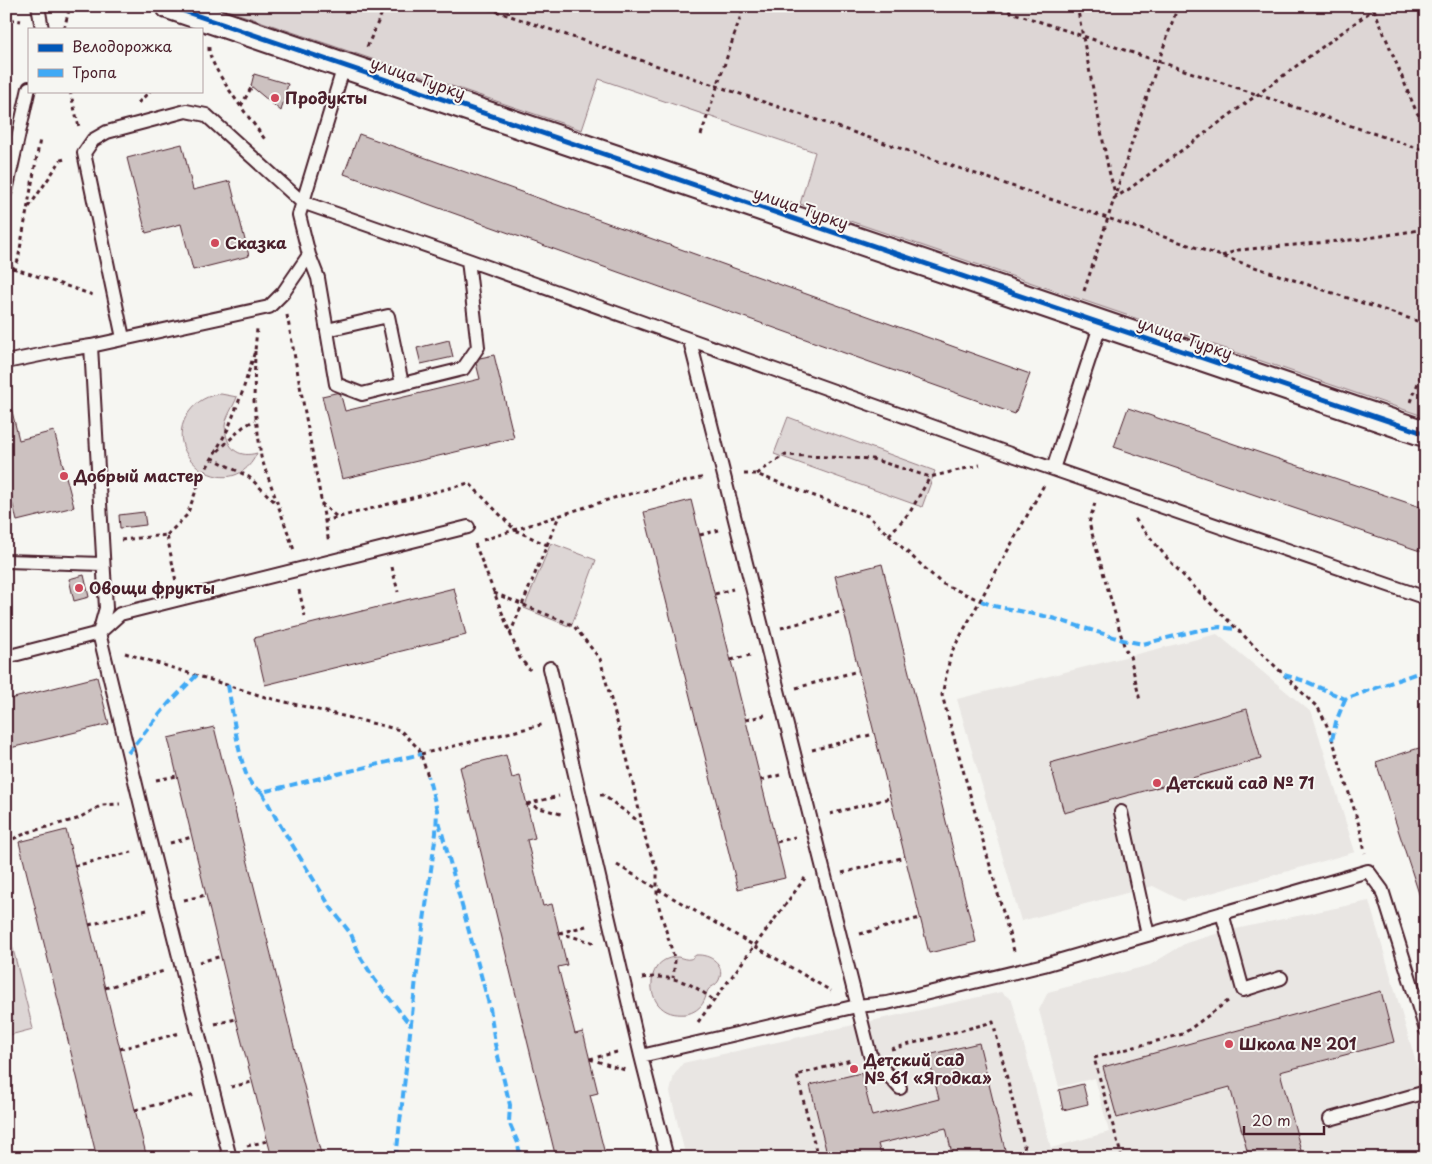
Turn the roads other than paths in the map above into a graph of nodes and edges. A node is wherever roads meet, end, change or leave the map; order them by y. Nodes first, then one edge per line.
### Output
1 (38, 6) edge
2 (169, 6) edge
3 (42, 28) edge
4 (350, 68) junction
5 (28, 92) edge
6 (6, 190) edge
7 (302, 202) junction
8 (310, 255) junction
9 (468, 260) junction
10 (1101, 323) junction
11 (327, 330) junction
12 (123, 338) junction
13 (690, 341) junction
14 (90, 346) junction
15 (6, 362) edge
16 (402, 384) junction
17 (1426, 434) edge
18 (1053, 469) junction
19 (468, 527) road end
20 (6, 561) edge
21 (102, 564) junction
22 (1426, 598) edge
23 (99, 633) junction
24 (6, 658) edge
25 (550, 668) road end
26 (1121, 812) dead end
27 (1222, 913) junction
28 (1148, 935) junction
29 (1281, 978) dead end
30 (858, 1006) junction
31 (1426, 1030) edge
32 (640, 1051) junction
33 (900, 1088) dead end
34 (1426, 1092) edge
35 (1330, 1119) dead end
36 (230, 1158) edge
37 (667, 1158) edge

1 - 3 lane
2 - 4 street, улица Турку
4 - 7 lane
4 - 10 street, улица Турку
5 - 6 lane
7 - 8 lane
7 - 9 lane
7 - 12 lane
8 - 11 lane
8 - 12 lane
9 - 13 lane
9 - 16 lane
10 - 17 street, улица Турку
10 - 18 lane
11 - 16 lane
11 - 16 lane
12 - 14 lane
13 - 18 lane
13 - 30 lane
14 - 15 lane
14 - 21 lane
18 - 22 lane
19 - 23 lane
20 - 21 lane
21 - 23 lane
23 - 24 lane
23 - 36 lane
25 - 32 lane
26 - 28 lane
27 - 28 lane
27 - 29 lane
27 - 31 lane
28 - 30 lane
30 - 32 lane
30 - 33 lane
32 - 37 lane
34 - 35 lane

